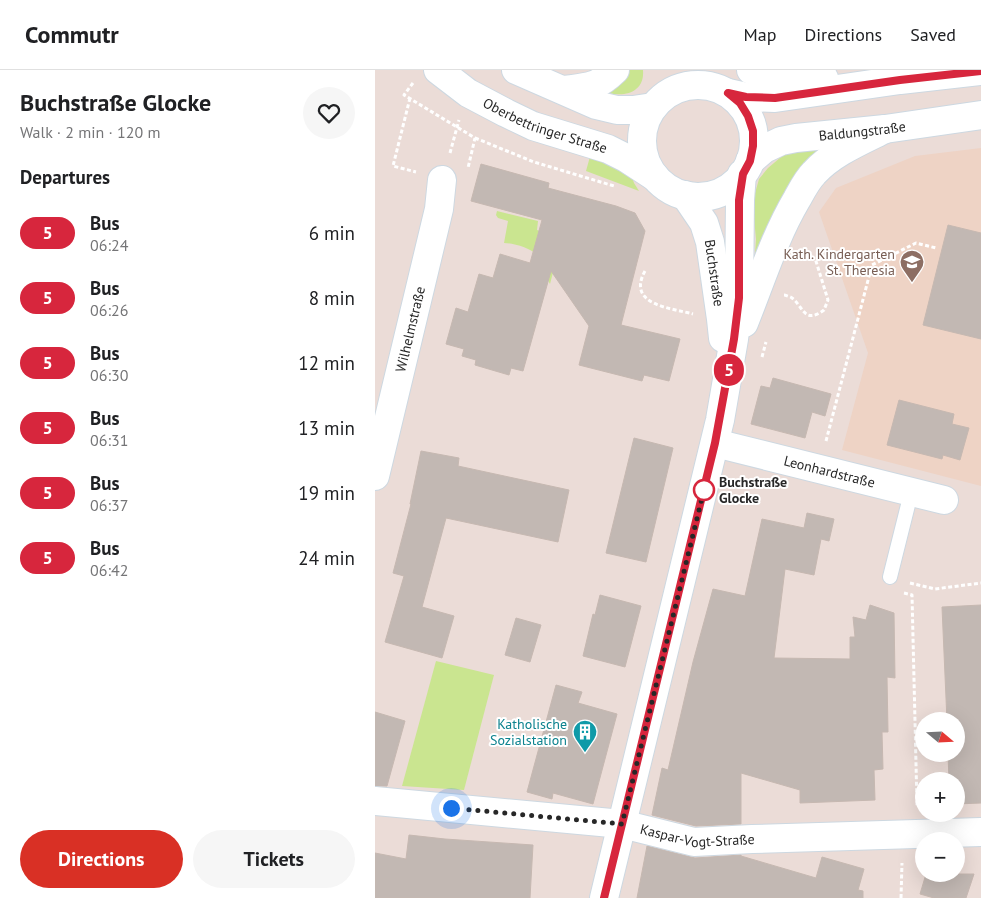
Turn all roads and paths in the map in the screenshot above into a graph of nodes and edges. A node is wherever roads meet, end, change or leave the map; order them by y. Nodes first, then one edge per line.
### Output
1 (438, 70) edge
2 (516, 70) edge
3 (615, 70) edge
4 (691, 70) edge
5 (751, 70) edge
6 (981, 71) edge
7 (900, 80) junction
8 (563, 90) junction
9 (720, 90) junction
10 (660, 91) edge
11 (468, 92) junction
12 (404, 95) dead end
13 (410, 98) junction
14 (981, 115) edge
15 (457, 127) junction
16 (885, 129) junction
17 (475, 138) junction
18 (746, 168) junction
19 (655, 178) junction
20 (442, 180) junction
21 (620, 188) dead end
22 (685, 195) junction
23 (936, 248) dead end
24 (815, 258) dead end
25 (645, 271) dead end
26 (779, 294) dead end
27 (694, 314) dead end
28 (731, 357) junction
29 (726, 387) junction
30 (715, 443) junction
31 (819, 470) junction
32 (375, 476) edge
33 (911, 493) junction
34 (944, 500) dead end
35 (890, 577) junction
36 (981, 583) edge
37 (375, 801) edge
38 (622, 824) junction
39 (981, 832) edge
40 (910, 835) junction
41 (604, 898) edge
42 (901, 898) edge

1 - 11 street, Oberbettringer Straße
2 - 8 street
3 - 8 street
4 - 9 street
5 - 7 street
6 - 7 street
7 - 9 street
8 - 10 street
9 - 10 street
9 - 18 street
10 - 19 street
11 - 15 path
11 - 19 street, Oberbettringer Straße
12 - 13 path
13 - 15 path
13 - 20 path
14 - 16 street, Baldungstraße
15 - 17 path
15 - 20 path
16 - 18 street, Baldungstraße
16 - 28 street
17 - 20 path
17 - 21 path
18 - 22 street
18 - 28 street, Buchstraße
19 - 22 street
20 - 32 street, Wilhelmstraße
22 - 29 street, Buchstraße
23 - 31 path
24 - 26 path
25 - 27 path
28 - 29 street, Buchstraße
29 - 30 street, Buchstraße
30 - 31 street, Leonhardstraße
30 - 38 street, Buchstraße
31 - 33 street, Leonhardstraße
33 - 34 street, Leonhardstraße
33 - 35 lane
35 - 36 path
35 - 40 path
37 - 38 street, Kaspar-Vogt-Straße
38 - 40 street, Kaspar-Vogt-Straße
38 - 41 street, Buchstraße
39 - 40 street, Kaspar-Vogt-Straße
40 - 42 path

